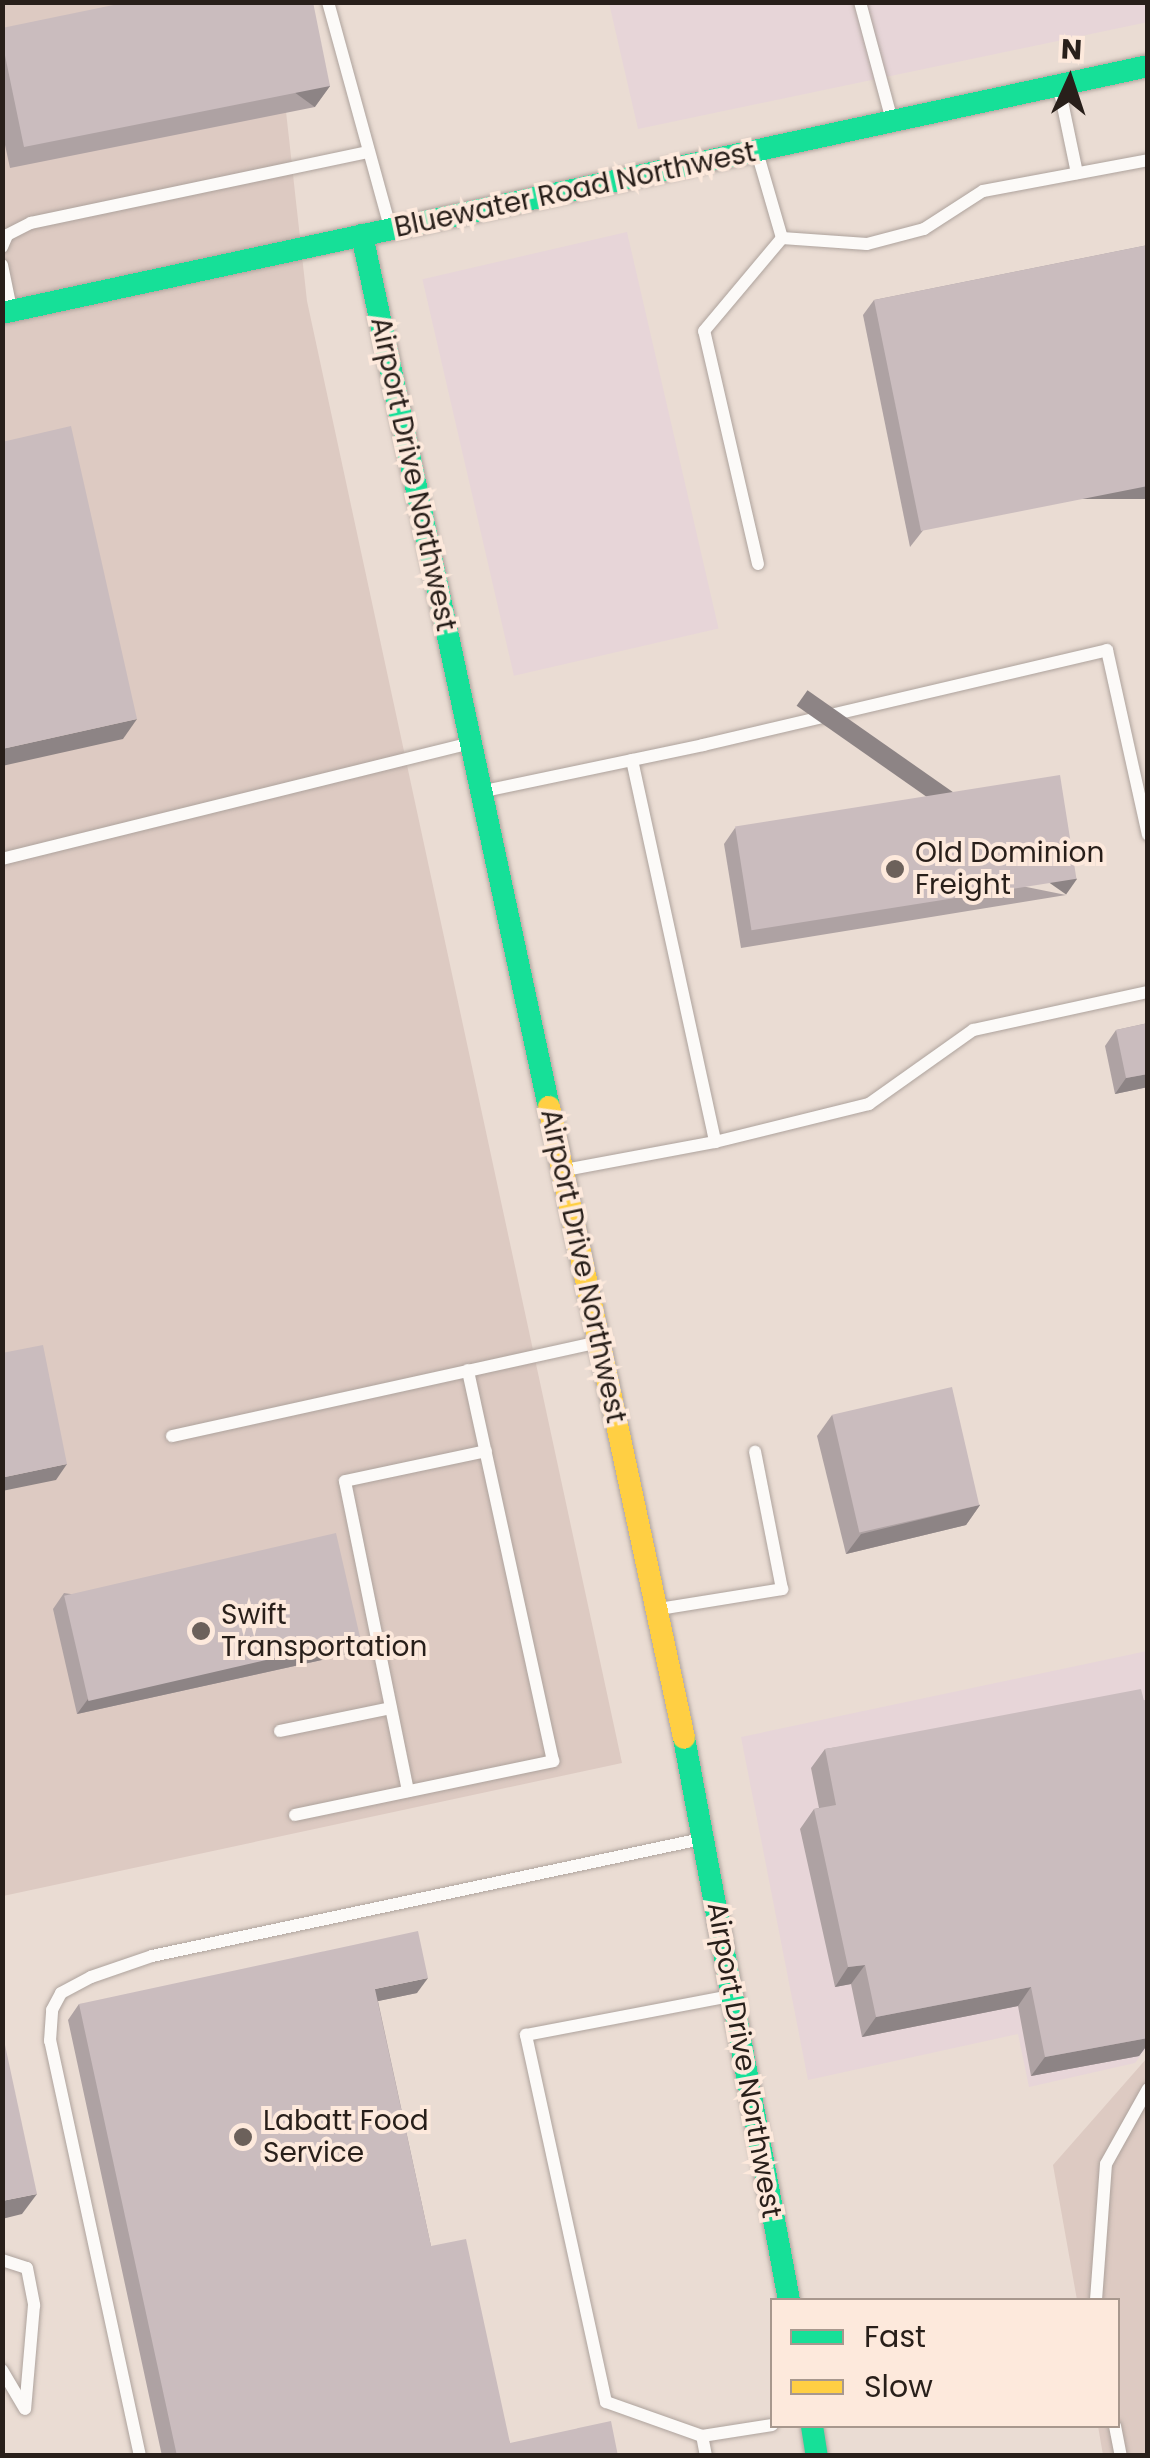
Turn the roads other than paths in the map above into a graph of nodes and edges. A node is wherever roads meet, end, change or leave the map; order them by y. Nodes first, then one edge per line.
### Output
1 (328, 2) edge
2 (860, 2) edge
3 (1148, 66) edge
4 (1058, 84) junction
5 (892, 122) junction
6 (369, 152) junction
7 (757, 152) junction
8 (1148, 160) edge
9 (1077, 173) junction
10 (390, 229) junction
11 (362, 235) junction
12 (782, 238) junction
13 (2, 247) edge
14 (2, 265) edge
15 (7, 312) edge
16 (758, 564) dead end
17 (471, 743) junction
18 (632, 760) junction
19 (482, 792) junction
20 (1148, 835) edge
21 (2, 859) edge
22 (1148, 992) edge
23 (715, 1142) junction
24 (563, 1171) junction
25 (600, 1342) junction
26 (468, 1370) junction
27 (172, 1436) dead end
28 (486, 1451) junction
29 (754, 1452) dead end
30 (656, 1609) junction
31 (391, 1708) junction
32 (280, 1731) dead end
33 (408, 1792) junction
34 (295, 1815) dead end
35 (704, 1839) junction
36 (732, 1996) junction
37 (1148, 2090) edge
38 (2, 2260) edge
39 (789, 2298) edge
40 (1096, 2298) edge
41 (2, 2370) edge
42 (770, 2425) edge
43 (812, 2428) edge
44 (1116, 2428) edge
45 (702, 2436) junction
46 (140, 2456) edge
47 (706, 2456) edge
48 (818, 2456) edge
49 (1121, 2456) edge

1 - 6 lane
2 - 5 lane
3 - 4 street, Bluewater Road Northwest
4 - 5 street, Bluewater Road Northwest
4 - 9 lane
5 - 7 street, Bluewater Road Northwest
6 - 10 lane
6 - 13 lane
7 - 10 street, Bluewater Road Northwest
7 - 12 lane
8 - 9 lane
9 - 12 lane
10 - 11 street, Bluewater Road Northwest
11 - 15 street, Bluewater Road Northwest
11 - 17 street, Airport Drive Northwest
12 - 16 lane
14 - 15 lane
17 - 19 street, Airport Drive Northwest
17 - 21 lane
18 - 19 lane
18 - 20 lane
18 - 23 lane
19 - 24 street, Airport Drive Northwest
22 - 23 lane
23 - 24 lane
24 - 25 street, Airport Drive Northwest
25 - 26 lane
25 - 30 street, Airport Drive Northwest
26 - 27 lane
26 - 28 lane
28 - 31 lane
28 - 33 lane
29 - 30 lane
30 - 35 street, Airport Drive Northwest
31 - 32 lane
31 - 33 lane
33 - 34 lane
35 - 36 street, Airport Drive Northwest
35 - 46 lane
36 - 39 street, Airport Drive Northwest
36 - 45 lane
37 - 40 lane
38 - 41 lane
42 - 45 lane
43 - 48 street
44 - 49 lane
45 - 47 lane

